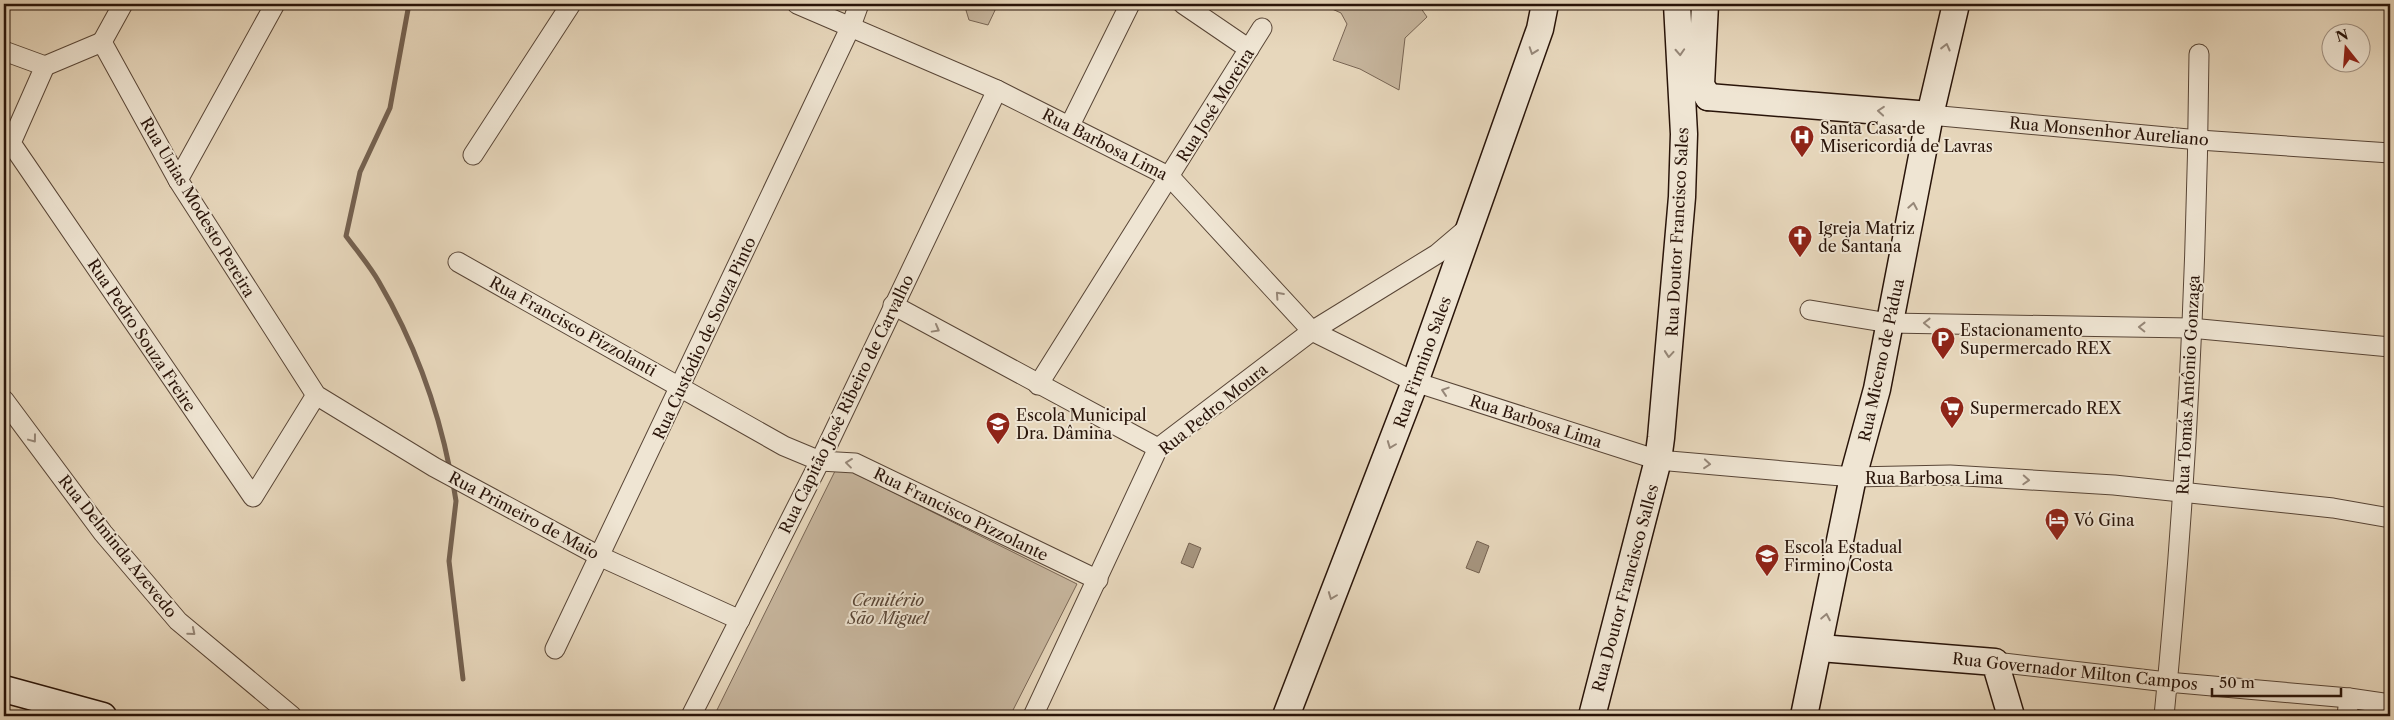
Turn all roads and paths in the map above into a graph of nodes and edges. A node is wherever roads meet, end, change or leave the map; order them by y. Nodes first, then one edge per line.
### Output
1 (123, 4) edge
2 (275, 4) edge
3 (571, 4) edge
4 (797, 4) edge
5 (860, 4) edge
6 (1130, 4) edge
7 (1184, 4) edge
8 (1545, 4) edge
9 (1677, 4) edge
10 (1705, 4) edge
11 (1956, 4) edge
12 (851, 26) junction
13 (1262, 28) dead end
14 (102, 42) junction
15 (1249, 50) junction
16 (4, 51) edge
17 (2199, 54) dead end
18 (46, 66) junction
19 (997, 90) junction
20 (1708, 97) junction
21 (1930, 115) junction
22 (1070, 125) junction
23 (1684, 134) junction
24 (2199, 140) junction
25 (2390, 153) edge
26 (473, 155) dead end
27 (1170, 177) junction
28 (178, 180) junction
29 (1447, 261) junction
30 (458, 262) dead end
31 (893, 305) junction
32 (1810, 310) dead end
33 (1889, 323) junction
34 (2190, 328) junction
35 (1312, 331) junction
36 (2390, 347) edge
37 (1415, 382) junction
38 (1038, 385) junction
39 (681, 388) junction
40 (316, 395) junction
41 (4, 400) edge
42 (1158, 448) junction
43 (1658, 460) junction
44 (820, 461) junction
45 (1853, 478) junction
46 (2184, 491) junction
47 (2390, 518) edge
48 (599, 556) junction
49 (1098, 580) junction
50 (740, 620) junction
51 (1820, 648) junction
52 (555, 649) dead end
53 (1995, 662) junction
54 (2167, 682) junction
55 (4, 689) edge
56 (2390, 704) edge
57 (2348, 707) edge
58 (89, 714) edge
59 (292, 716) edge
60 (691, 716) edge
61 (1033, 716) edge
62 (1286, 716) edge
63 (1592, 716) edge
64 (1804, 716) edge
65 (2010, 716) edge
66 (2164, 716) edge

1 - 14 street
2 - 28 street
3 - 26 street
4 - 12 street, Rua Barbosa Lima
5 - 12 street, Rua Custódio de Souza Pinto
6 - 22 street
7 - 15 street
8 -> 29 main road, Rua Firmino Sales
9 -> 23 main road, Rua Doutor Francisco Sales
10 - 20 main road
21 -> 11 main road, Rua Miceno de Pádua
12 - 19 street, Rua Barbosa Lima
12 - 39 street, Rua Custódio de Souza Pinto
13 - 15 street, Rua José Moreira
14 - 18 street
14 - 28 street, Rua Unias Modesto Pereira
15 - 27 street, Rua José Moreira
16 - 18 street
17 - 24 street, Rua Tomás Antônio Gonzaga
18 - 40 street, Rua Pedro Souza Freire
19 - 22 street, Rua Barbosa Lima
19 - 31 street, Rua Capitão José Ribeiro de Carvalho
21 -> 20 main road, Rua Monsenhor Aureliano
20 - 23 main road
21 - 24 street, Rua Monsenhor Aureliano
33 -> 21 main road, Rua Miceno de Pádua
22 - 27 street, Rua Barbosa Lima
23 -> 43 main road, Rua Doutor Francisco Sales
24 - 25 street, Rua Monsenhor Aureliano
24 - 34 street, Rua Tomás Antônio Gonzaga
35 -> 27 street, Rua Barbosa Lima
27 - 38 street, Rua José Moreira
28 - 40 street, Rua Unias Modesto Pereira
29 - 35 street, Rua Pedro Moura
29 - 37 main road, Rua Firmino Sales
30 - 39 street, Rua Francisco Pizzolanti
31 -> 38 street
31 - 44 street, Rua Capitão José Ribeiro de Carvalho
32 - 33 street
34 -> 33 street
33 - 45 main road, Rua Miceno de Pádua
34 - 36 street
34 - 46 street, Rua Tomás Antônio Gonzaga
35 - 37 street, Rua Barbosa Lima
35 - 42 street, Rua Pedro Moura
43 -> 37 street, Rua Barbosa Lima
37 -> 62 main road, Rua Firmino Sales
38 - 42 street
39 - 44 street, Rua Francisco Pizzolanti
39 - 48 street, Rua Custódio de Souza Pinto
40 - 48 street, Rua Primeiro de Maio
41 -> 59 street, Rua Delminda Azevedo
42 - 49 street, Rua Pedro Moura
43 -> 45 street, Rua Barbosa Lima
43 - 63 main road, Rua Doutor Francisco Salles
49 -> 44 street, Rua Francisco Pizzolante
44 - 50 street, Rua Capitão José Ribeiro de Carvalho
45 -> 46 street, Rua Barbosa Lima
51 -> 45 main road, Rua Miceno de Pádua
46 - 47 street, Rua Barbosa Lima
46 - 54 street, Rua Tomás Antônio Gonzaga
48 - 50 street, Rua Primeiro de Maio
48 - 52 street, Rua Custódio de Souza Pinto
49 - 61 street, Rua Pedro Moura
50 - 60 street, Rua Capitão José Ribeiro de Carvalho
51 - 53 main road, Rua Governador Milton Campos
51 - 64 main road, Rua Miceno de Pádua
53 - 54 street, Rua Governador Milton Campos
53 - 65 main road
54 - 57 street, Rua Governador Milton Campos
54 - 66 street, Rua Tomás Antônio Gonzaga
55 - 58 main road
56 - 57 street, Rua Governador Milton Campos

